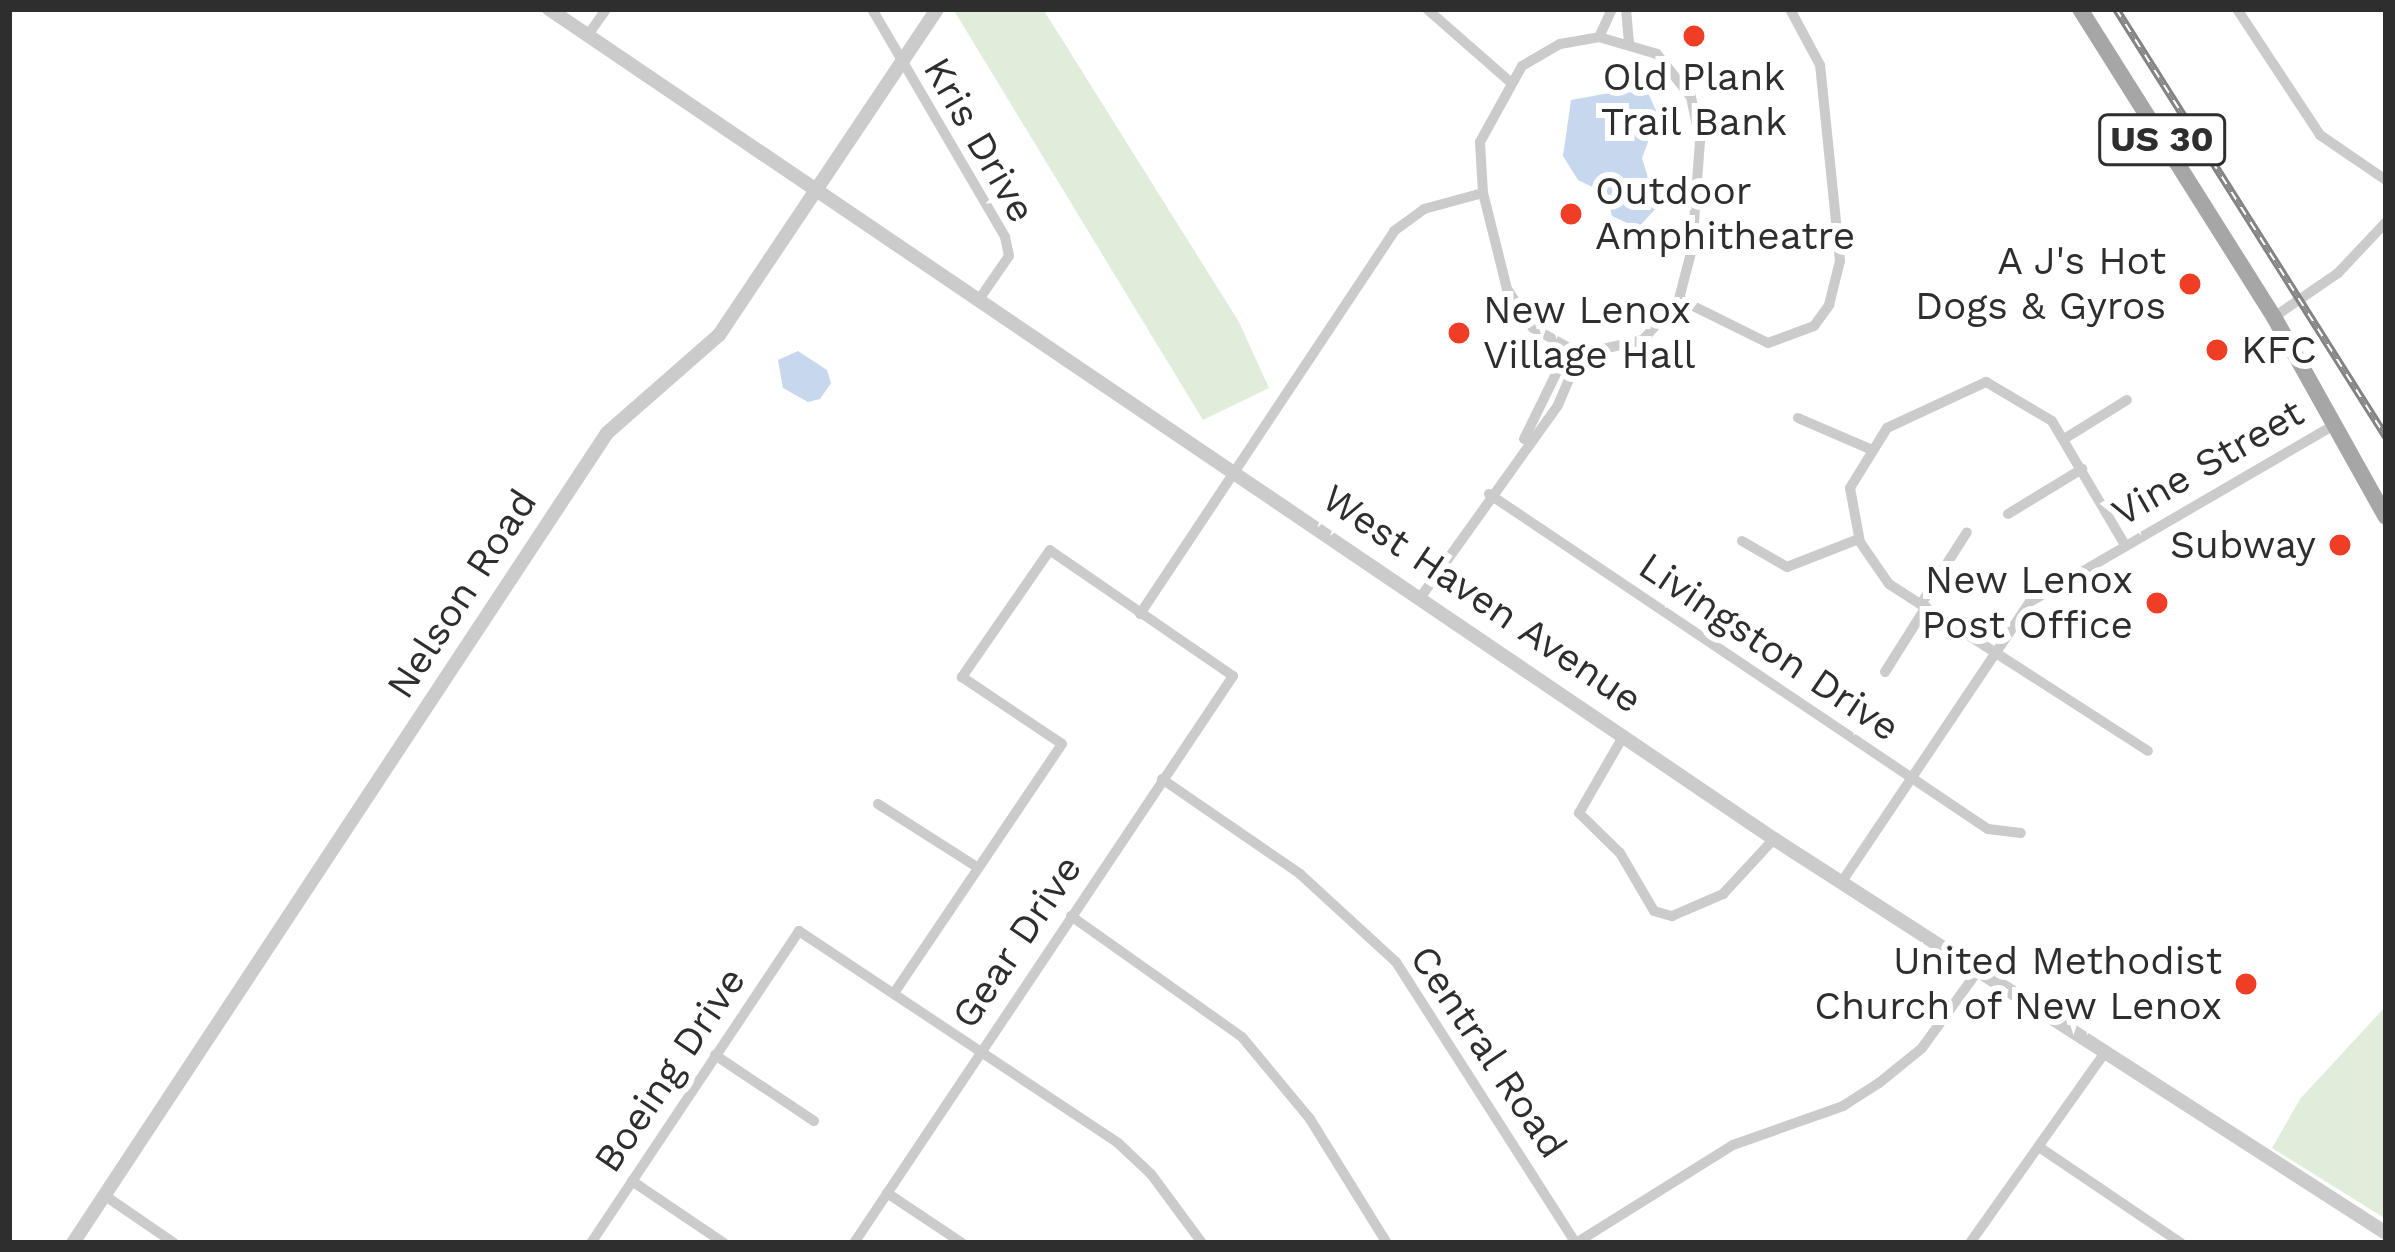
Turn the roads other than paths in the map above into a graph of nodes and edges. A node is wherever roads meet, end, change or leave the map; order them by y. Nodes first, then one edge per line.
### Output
1 (549, 9) edge
2 (606, 9) edge
3 (872, 9) edge
4 (938, 9) edge
5 (1427, 9) edge
6 (1612, 9) edge
7 (1626, 9) edge
8 (1790, 9) edge
9 (2080, 9) edge
10 (2237, 9) edge
11 (588, 35) junction
12 (1599, 37) junction
13 (1629, 42) junction
14 (901, 64) junction
15 (1508, 80) junction
16 (2386, 180) edge
17 (819, 188) junction
18 (1483, 193) junction
19 (2386, 222) edge
20 (980, 298) junction
21 (1679, 299) junction
22 (2274, 317) junction
23 (1574, 351) junction
24 (2127, 400) dead end
25 (1798, 418) dead end
26 (2336, 424) junction
27 (2064, 439) junction
28 (1870, 449) junction
29 (2082, 470) junction
30 (1235, 471) junction
31 (1489, 494) junction
32 (2008, 514) dead end
33 (2386, 518) edge
34 (1967, 532) dead end
35 (1859, 539) junction
36 (1742, 541) dead end
37 (2125, 545) junction
38 (1420, 598) junction
39 (1924, 606) junction
40 (1140, 614) junction
41 (1993, 652) junction
42 (1886, 672) dead end
43 (1624, 735) junction
44 (2148, 751) dead end
45 (1911, 778) junction
46 (1162, 779) junction
47 (878, 804) dead end
48 (2021, 833) dead end
49 (1774, 839) junction
50 (976, 867) junction
51 (1841, 883) junction
52 (1071, 916) junction
53 (1977, 972) junction
54 (894, 993) junction
55 (980, 1050) junction
56 (715, 1055) junction
57 (2103, 1055) junction
58 (814, 1121) dead end
59 (2042, 1149) junction
60 (632, 1181) junction
61 (887, 1193) junction
62 (104, 1195) junction
63 (2386, 1233) edge
64 (73, 1243) edge
65 (174, 1243) edge
66 (591, 1243) edge
67 (724, 1243) edge
68 (854, 1243) edge
69 (962, 1243) edge
70 (1202, 1243) edge
71 (1387, 1243) edge
72 (1576, 1243) edge
73 (1970, 1243) edge
74 (2181, 1243) edge

1 - 11 street, West Haven Avenue
2 - 11 street
3 - 14 street, Kris Drive
4 - 14 street, Nelson Road
5 - 15 street
6 - 12 street
7 - 13 street
8 - 21 street
9 - 22 main road, US 30
10 - 16 street
11 - 17 street, West Haven Avenue
12 - 13 street
12 - 15 street
13 - 21 street
14 - 17 street, Nelson Road
14 - 20 street, Kris Drive
15 - 18 street
17 - 20 street, West Haven Avenue
17 - 62 street, Nelson Road
18 - 23 street
18 - 30 street
19 - 22 street
20 - 30 street, West Haven Avenue
21 - 23 street
22 - 26 main road, US 30
23 - 31 street
24 - 27 street
25 - 28 street
26 - 33 main road, US 30
26 - 37 street, Vine Street
27 - 28 street
27 - 29 street
28 - 35 street
29 - 32 street
29 - 37 street
30 - 38 street, West Haven Avenue
30 - 40 street
31 - 38 street
31 - 45 street, Livingston Drive
34 - 39 street
35 - 36 street
35 - 39 street
37 - 41 street, Vine Street
38 - 43 street, West Haven Avenue
39 - 41 street
39 - 42 street
40 - 46 street, Gear Drive
40 - 50 street
41 - 44 street
41 - 45 street, Vine Street
43 - 49 street, West Haven Avenue
43 - 49 street
45 - 48 street, Livingston Drive
45 - 51 street, Vine Street
46 - 52 street, Gear Drive
46 - 72 street, Central Road
47 - 50 street
49 - 51 street, West Haven Avenue
50 - 54 street
51 - 53 street, West Haven Avenue
52 - 55 street, Gear Drive
52 - 71 street
53 - 57 street, West Haven Avenue
53 - 72 street
54 - 55 street
54 - 56 street, Boeing Drive
55 - 61 street, Gear Drive
55 - 70 street
56 - 58 street
56 - 60 street, Boeing Drive
57 - 59 street
57 - 63 street, West Haven Avenue
59 - 73 street
59 - 74 street
60 - 66 street, Boeing Drive
60 - 67 street
61 - 68 street, Gear Drive
61 - 69 street
62 - 64 street, Nelson Road
62 - 65 street

